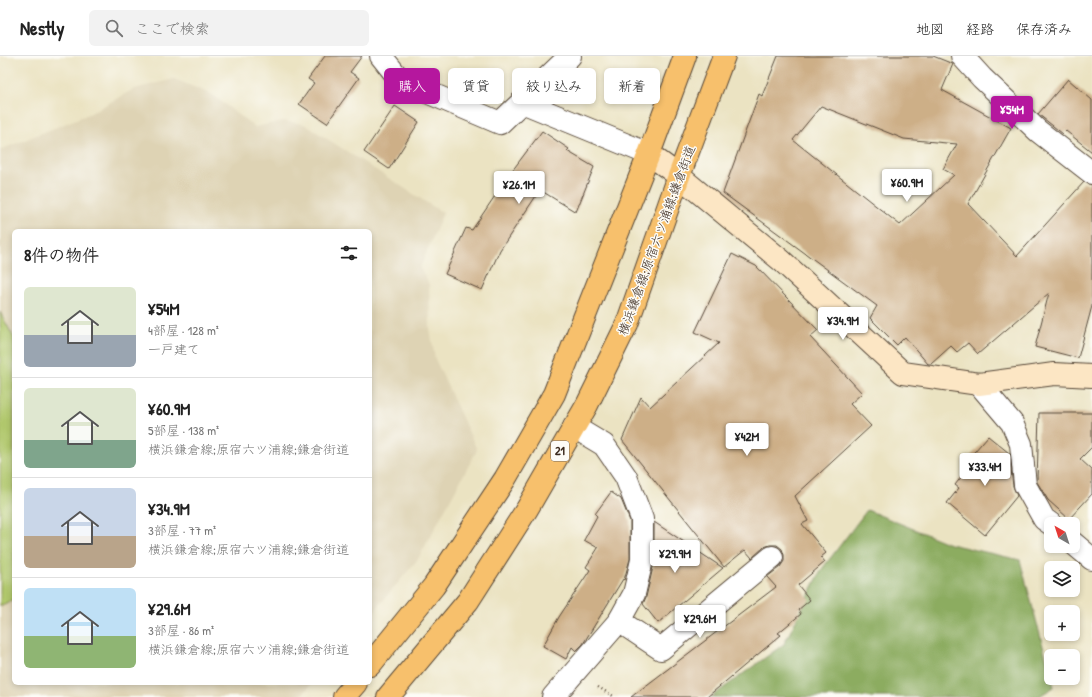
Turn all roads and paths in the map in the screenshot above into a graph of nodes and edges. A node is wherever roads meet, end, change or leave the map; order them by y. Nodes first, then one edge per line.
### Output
1 (382, 56) edge
2 (570, 56) edge
3 (685, 56) edge
4 (724, 56) edge
5 (962, 56) edge
6 (557, 68) edge
7 (520, 104) edge
8 (527, 104) edge
9 (649, 154) junction
10 (1092, 173) edge
11 (679, 176) junction
12 (1092, 376) edge
13 (979, 384) junction
14 (574, 427) junction
15 (1044, 519) edge
16 (1080, 549) edge
17 (772, 557) dead end
18 (1092, 559) edge
19 (619, 621) junction
20 (372, 663) edge
21 (354, 685) edge
22 (344, 697) edge
23 (388, 697) edge
24 (553, 697) edge

1 - 7 street
2 - 6 street
3 - 9 main road
4 - 11 main road, 横浜鎌倉線;原宿六ツ浦線;鎌倉街道 / 21
5 - 10 street
8 - 9 street
9 - 11 street
9 - 20 main road
11 - 13 street
11 - 14 main road, 横浜鎌倉線;原宿六ツ浦線;鎌倉街道 / 21
12 - 13 street
13 - 15 street
14 - 19 street
14 - 23 main road, 横浜鎌倉線;原宿六ツ浦線;鎌倉街道 / 21
16 - 18 street
17 - 19 street
19 - 24 street
21 - 22 main road

